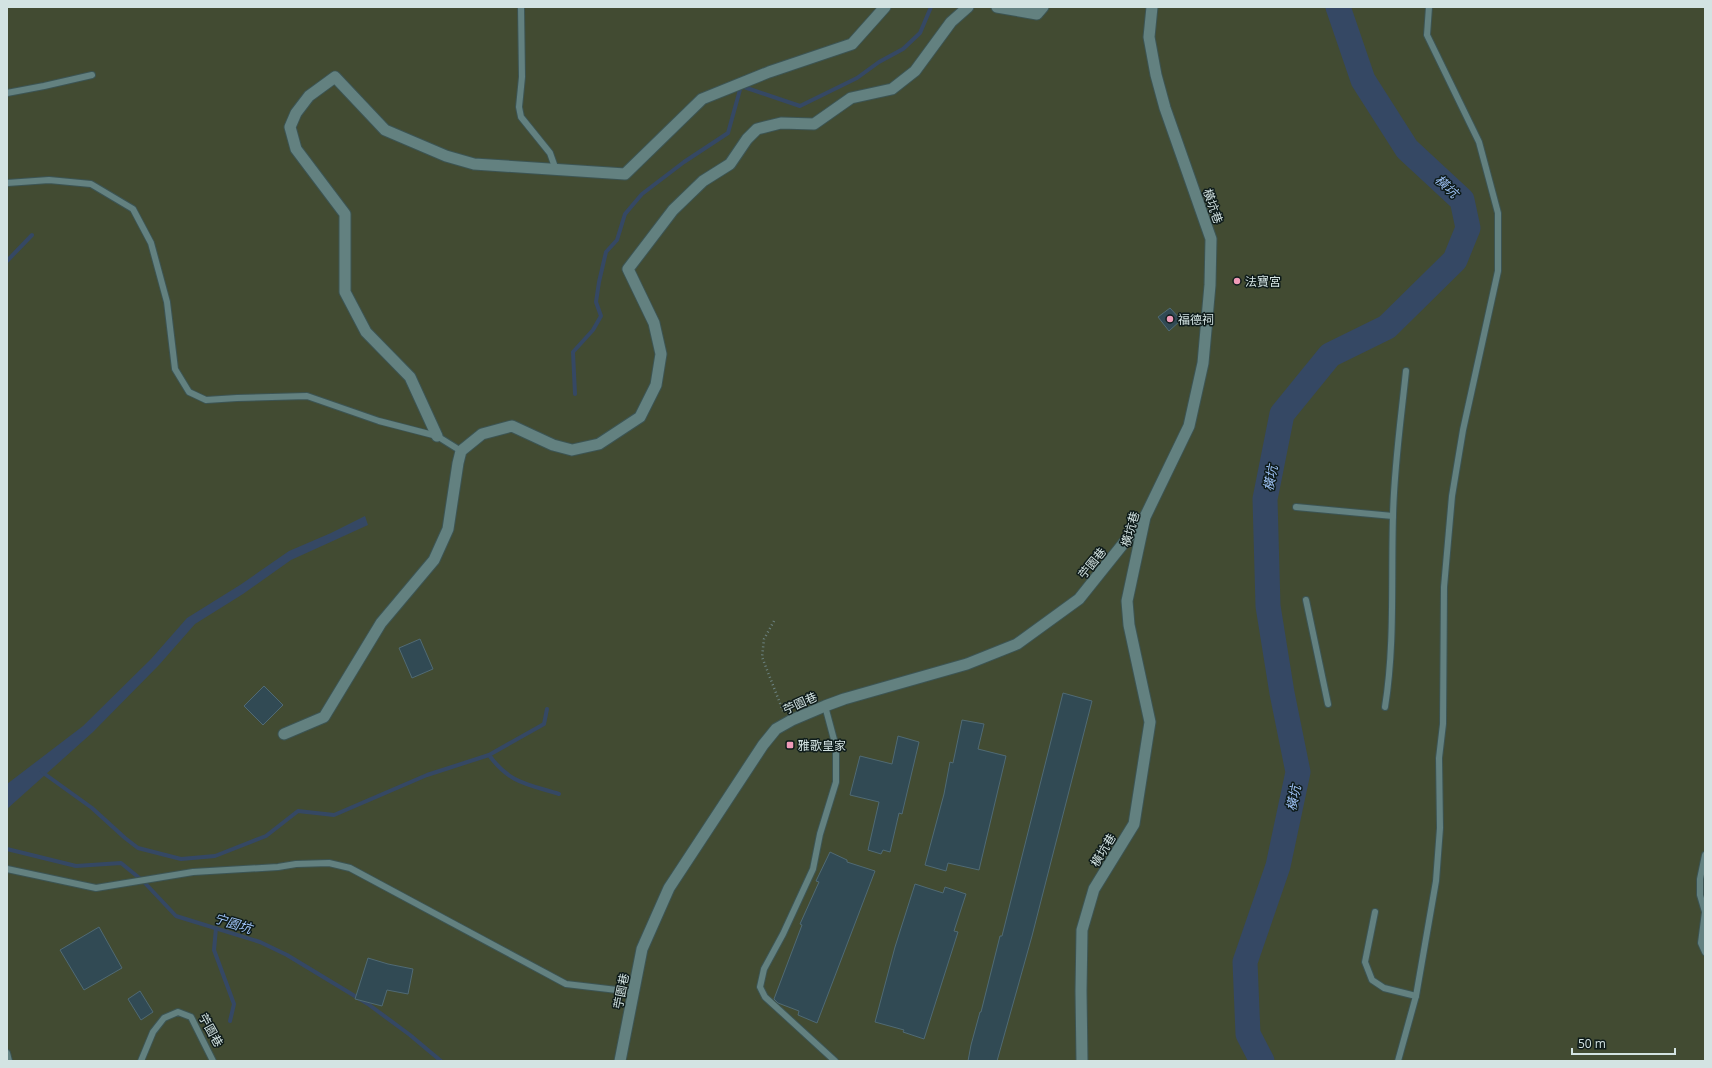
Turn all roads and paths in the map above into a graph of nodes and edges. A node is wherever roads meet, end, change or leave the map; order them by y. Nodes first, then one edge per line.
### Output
1 (521, 7) edge
2 (885, 7) edge
3 (968, 7) edge
4 (997, 7) edge
5 (1043, 7) edge
6 (1152, 7) edge
7 (1429, 7) edge
8 (92, 75) dead end
9 (7, 93) edge
10 (556, 170) junction
11 (7, 183) edge
12 (1406, 370) dead end
13 (437, 436) junction
14 (461, 451) junction
15 (1296, 507) dead end
16 (1393, 516) junction
17 (1145, 517) junction
18 (1306, 600) dead end
19 (774, 621) dead end
20 (1328, 704) dead end
21 (825, 706) junction
22 (1384, 708) dead end
23 (789, 722) junction
24 (284, 734) dead end
25 (1705, 855) edge
26 (7, 869) edge
27 (1375, 912) dead end
28 (1705, 952) edge
29 (634, 992) junction
30 (1416, 996) junction
31 (7, 1053) edge
32 (9, 1061) edge
33 (141, 1061) edge
34 (213, 1061) edge
35 (620, 1061) edge
36 (835, 1061) edge
37 (1082, 1061) edge
38 (1398, 1061) edge

1 - 10 lane
2 - 10 street
3 - 14 street
4 - 5 street
6 - 17 street, 橫坑巷
7 - 30 lane
8 - 9 lane
10 - 13 street
11 - 13 lane
12 - 16 lane
13 - 14 lane
14 - 24 street
15 - 16 lane
16 - 22 lane
17 - 21 street, 苧園巷
17 - 37 street, 橫坑巷
18 - 20 lane
19 - 23 path
21 - 23 street, 苧園巷
21 - 36 lane
23 - 29 street, 苧園巷
25 - 28 lane
26 - 29 lane
27 - 30 lane
29 - 35 street, 苧園巷
30 - 38 lane
31 - 32 lane
33 - 34 lane, 苧園巷

